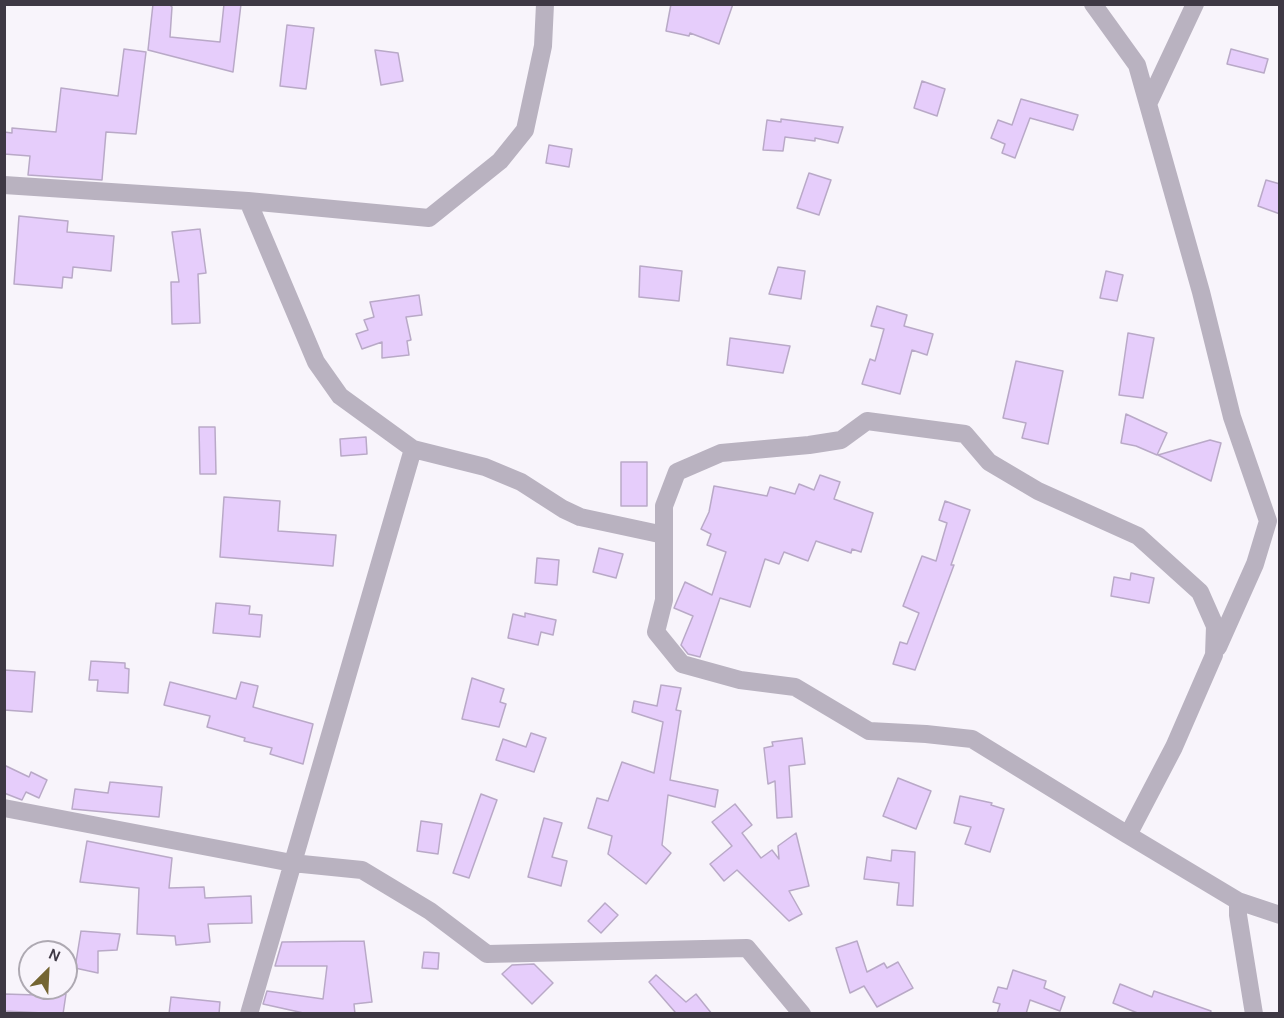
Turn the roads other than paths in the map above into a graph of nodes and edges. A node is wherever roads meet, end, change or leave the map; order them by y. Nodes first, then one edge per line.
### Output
1 (1093, 4) edge
2 (1195, 4) edge
3 (549, 8) edge
4 (1149, 102) junction
5 (4, 185) edge
6 (248, 201) junction
7 (413, 449) junction
8 (664, 535) junction
9 (1214, 655) junction
10 (4, 808) edge
11 (1128, 834) junction
12 (292, 863) junction
13 (1239, 901) junction
14 (1280, 915) edge
15 (249, 1014) edge
16 (801, 1014) edge
17 (1254, 1014) edge

1 - 4 street
2 - 4 street
3 - 6 street
4 - 9 street
5 - 6 street
6 - 7 street
7 - 8 street
7 - 12 street
8 - 9 street
8 - 11 street
9 - 11 street
10 - 12 street
11 - 13 street
12 - 15 street
12 - 16 street
13 - 14 street
13 - 17 street

